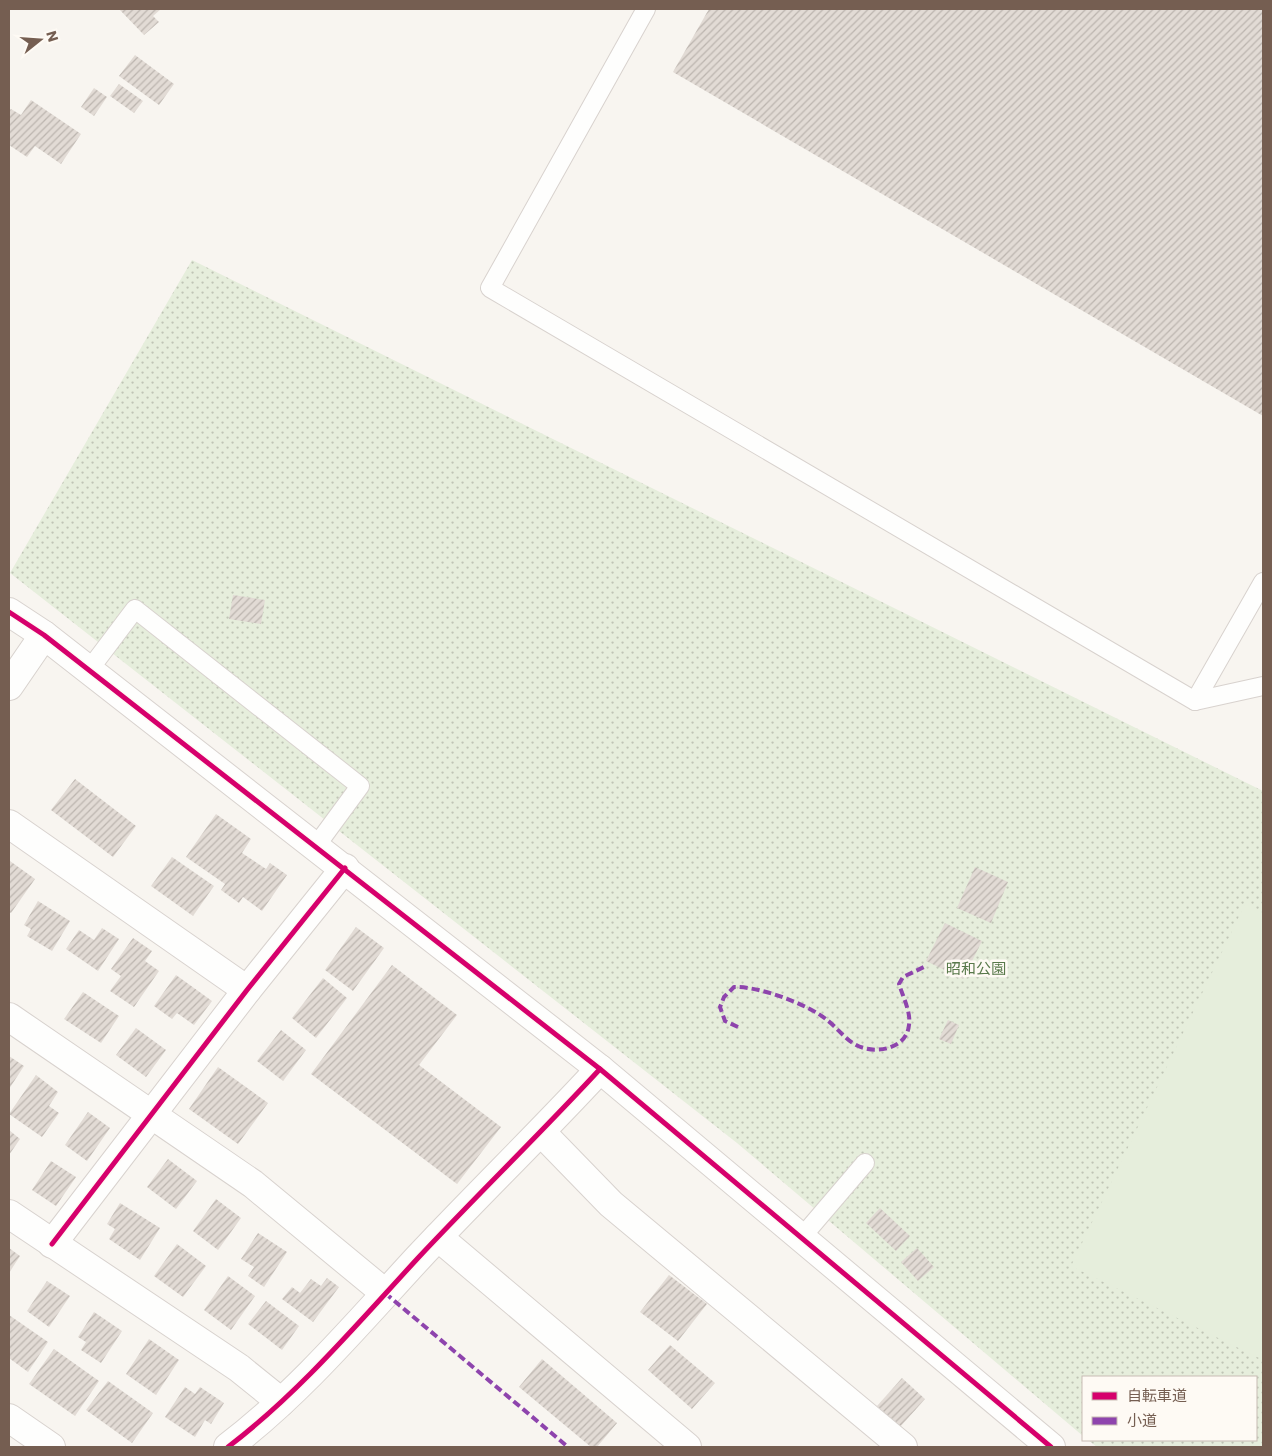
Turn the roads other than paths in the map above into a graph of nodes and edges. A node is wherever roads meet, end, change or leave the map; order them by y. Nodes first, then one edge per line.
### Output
1 (646, 9) edge
2 (1263, 582) edge
3 (9, 612) edge
4 (44, 635) junction
5 (89, 670) junction
6 (9, 686) edge
7 (1263, 686) edge
8 (1195, 701) junction
9 (9, 824) edge
10 (316, 846) junction
11 (346, 868) junction
12 (248, 990) junction
13 (9, 1017) edge
14 (600, 1069) junction
15 (150, 1115) junction
16 (542, 1133) junction
17 (865, 1163) dead end
18 (9, 1214) edge
19 (438, 1237) junction
20 (801, 1238) junction
21 (52, 1244) junction
22 (385, 1293) junction
23 (281, 1402) junction
24 (9, 1418) edge
25 (51, 1447) edge
26 (228, 1447) edge
27 (687, 1447) edge
28 (903, 1447) edge
29 (1051, 1447) edge

1 - 8 lane
2 - 8 lane
3 - 4 street
4 - 5 street
4 - 6 street
5 - 10 street
5 - 10 lane
7 - 8 lane
9 - 12 street
10 - 11 street
11 - 12 street
11 - 14 street
12 - 15 street
13 - 15 street
14 - 16 street
14 - 20 street
15 - 21 street
15 - 22 street
16 - 19 street
16 - 28 street
17 - 20 lane
18 - 21 street
19 - 22 street
19 - 27 street
20 - 29 street
21 - 23 street
22 - 23 street
23 - 26 street
24 - 25 street

